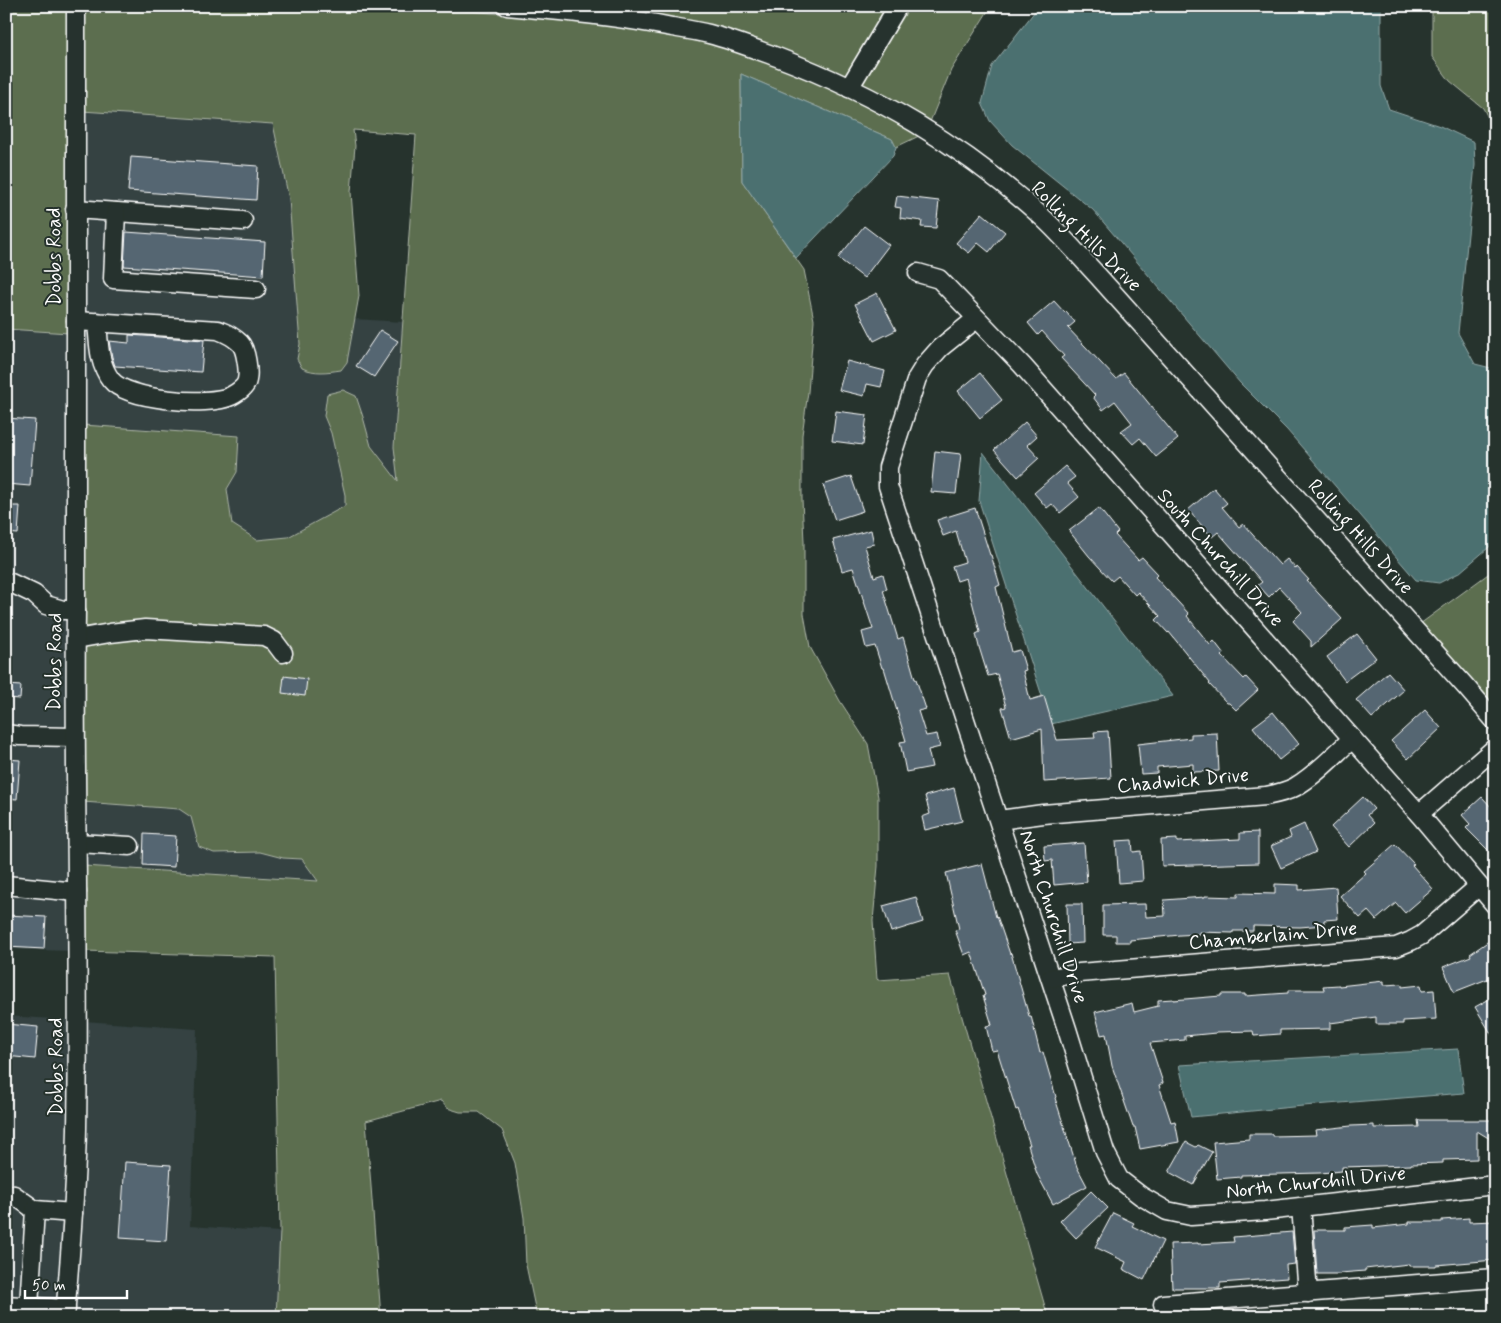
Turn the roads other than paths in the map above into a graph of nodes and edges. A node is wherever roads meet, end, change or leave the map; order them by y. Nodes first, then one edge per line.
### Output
1 (76, 6) edge
2 (507, 6) edge
3 (898, 6) edge
4 (849, 88) junction
5 (75, 209) junction
6 (116, 212) junction
7 (243, 221) dead end
8 (918, 273) dead end
9 (256, 289) dead end
10 (976, 319) junction
11 (76, 321) junction
12 (98, 322) junction
13 (6, 583) edge
14 (76, 610) junction
15 (76, 639) junction
16 (283, 653) dead end
17 (1495, 721) edge
18 (6, 734) edge
19 (75, 736) junction
20 (1352, 739) junction
21 (1495, 748) edge
22 (1419, 814) junction
23 (999, 820) junction
24 (77, 843) junction
25 (130, 846) dead end
26 (6, 885) edge
27 (1479, 886) junction
28 (77, 892) junction
29 (1495, 905) edge
30 (1051, 978) junction
31 (1495, 1185) edge
32 (6, 1194) edge
33 (1301, 1207) junction
34 (35, 1210) junction
35 (72, 1213) junction
36 (1495, 1278) edge
37 (1308, 1293) junction
38 (1163, 1304) dead end
39 (6, 1305) edge
40 (28, 1306) junction
41 (65, 1313) edge

1 - 5 street, Dobbs Road
2 - 4 street, Rolling Hills Drive
3 - 4 street
4 - 17 street, Rolling Hills Drive
5 - 6 street
5 - 11 street, Dobbs Road
6 - 7 street
6 - 9 street
8 - 10 street, South Churchill Drive
10 - 20 street, South Churchill Drive
10 - 23 street, North Churchill Drive
11 - 12 street
11 - 14 street, Dobbs Road
12 - 12 street
13 - 14 street
14 - 15 street, Dobbs Road
15 - 16 street
15 - 19 street, Dobbs Road
18 - 19 street
19 - 24 street, Dobbs Road
20 - 22 street, South Churchill Drive
20 - 23 street, Chadwick Drive
21 - 22 street
22 - 27 street, South Churchill Drive
23 - 30 street, North Churchill Drive
24 - 25 street
24 - 28 street, Dobbs Road
26 - 28 street
27 - 29 street
27 - 30 street, Chamberlain Drive
28 - 35 street, Dobbs Road
30 - 33 street, North Churchill Drive
31 - 33 street, North Churchill Drive
32 - 34 street
33 - 37 street
34 - 35 street
34 - 40 street
35 - 41 street, Dobbs Road
36 - 37 street
37 - 38 street
39 - 40 street
40 - 41 street

